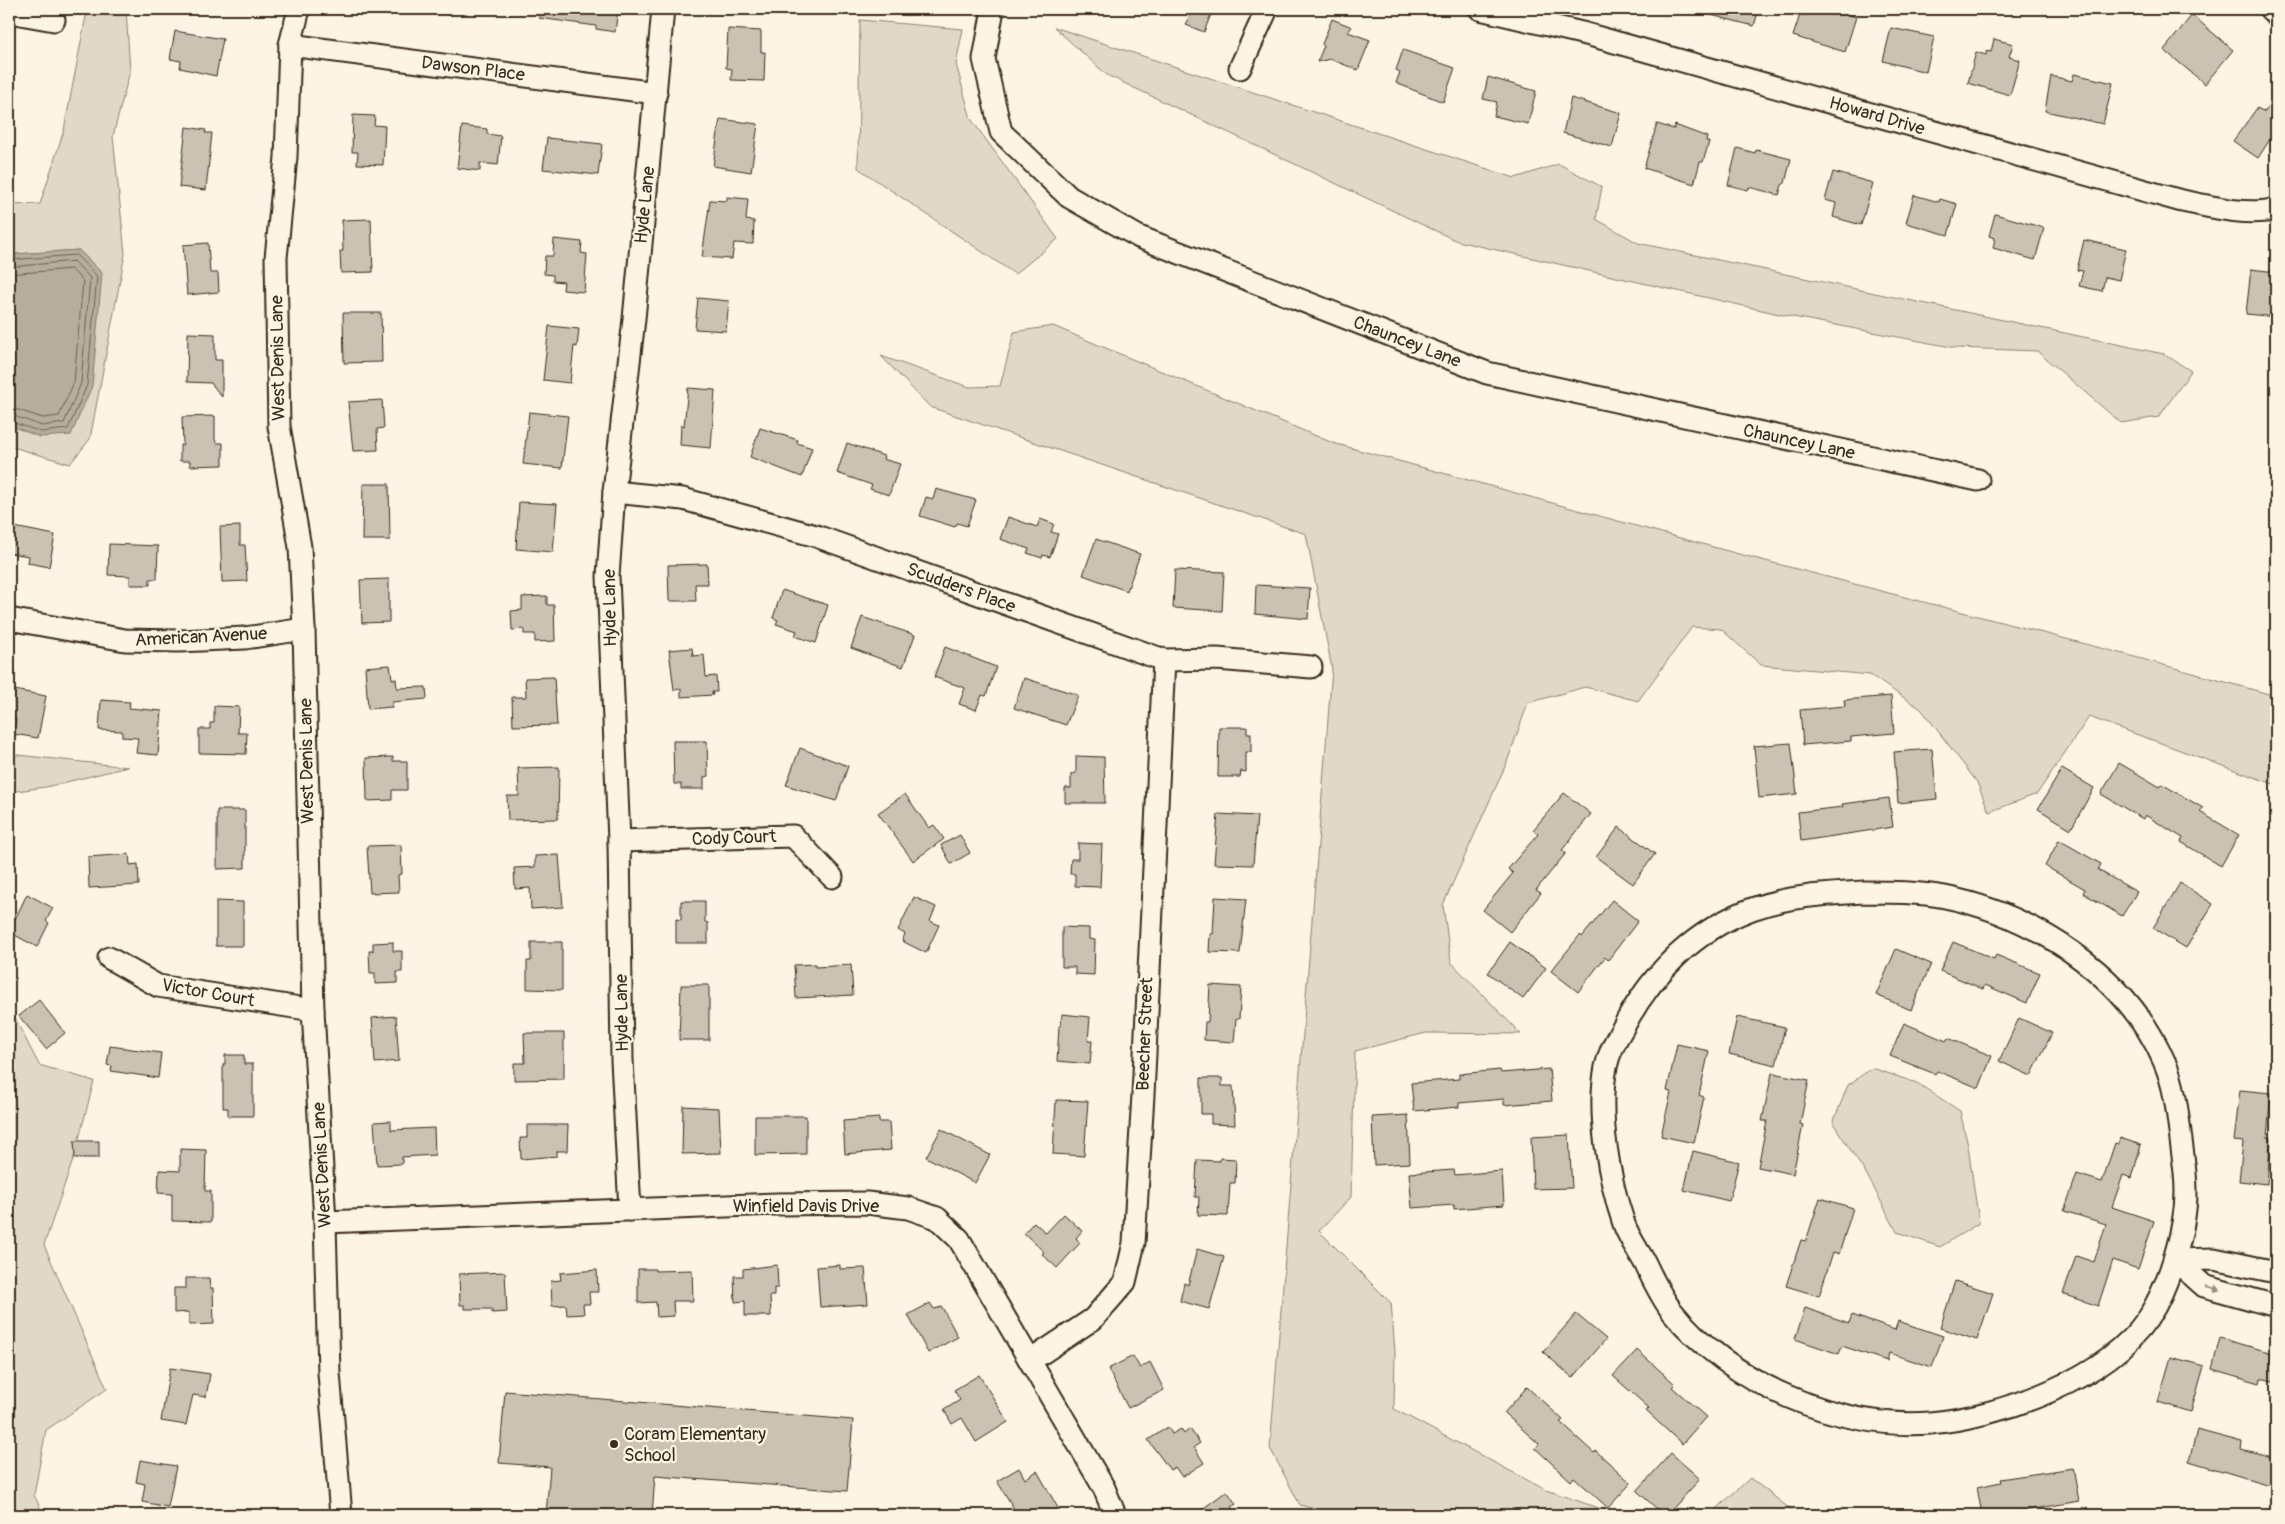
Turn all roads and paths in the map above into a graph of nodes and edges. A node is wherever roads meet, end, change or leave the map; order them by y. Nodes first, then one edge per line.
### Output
1 (299, 9) edge
2 (663, 9) edge
3 (993, 9) edge
4 (1267, 9) edge
5 (1480, 9) edge
6 (2270, 9) edge
7 (9, 12) edge
8 (2276, 14) edge
9 (54, 20) dead end
10 (290, 45) junction
11 (1240, 68) dead end
12 (656, 93) junction
13 (2276, 209) edge
14 (1978, 480) dead end
15 (614, 492) junction
16 (9, 618) edge
17 (304, 629) junction
18 (1164, 660) junction
19 (1311, 667) dead end
20 (619, 841) junction
21 (832, 877) dead end
22 (109, 958) dead end
23 (314, 1010) junction
24 (630, 1210) junction
25 (326, 1222) junction
26 (2175, 1260) junction
27 (2276, 1272) edge
28 (2276, 1306) edge
29 (1030, 1361) junction
30 (341, 1515) edge
31 (1115, 1515) edge

1 - 10 street, West Denis Lane
2 - 12 street, Hyde Lane
3 - 14 street, Chauncey Lane
4 - 11 street
5 - 13 street, Howard Drive
6 - 8 street
7 - 9 street
10 - 12 street, Dawson Place
10 - 17 street, West Denis Lane
12 - 15 street, Hyde Lane
15 - 18 street, Scudders Place
15 - 20 street, Hyde Lane
16 - 17 street, American Avenue
17 - 23 street, West Denis Lane
18 - 19 street, Scudders Place
18 - 29 street, Beecher Street
20 - 21 street, Cody Court
20 - 24 street, Hyde Lane
22 - 23 street, Victor Court
23 - 25 street, West Denis Lane
24 - 25 street, Winfield Davis Drive
24 - 29 street, Winfield Davis Drive
25 - 30 street, West Denis Lane
26 - 26 street
26 - 27 street
26 -> 28 street
29 - 31 street, Winfield Davis Drive

